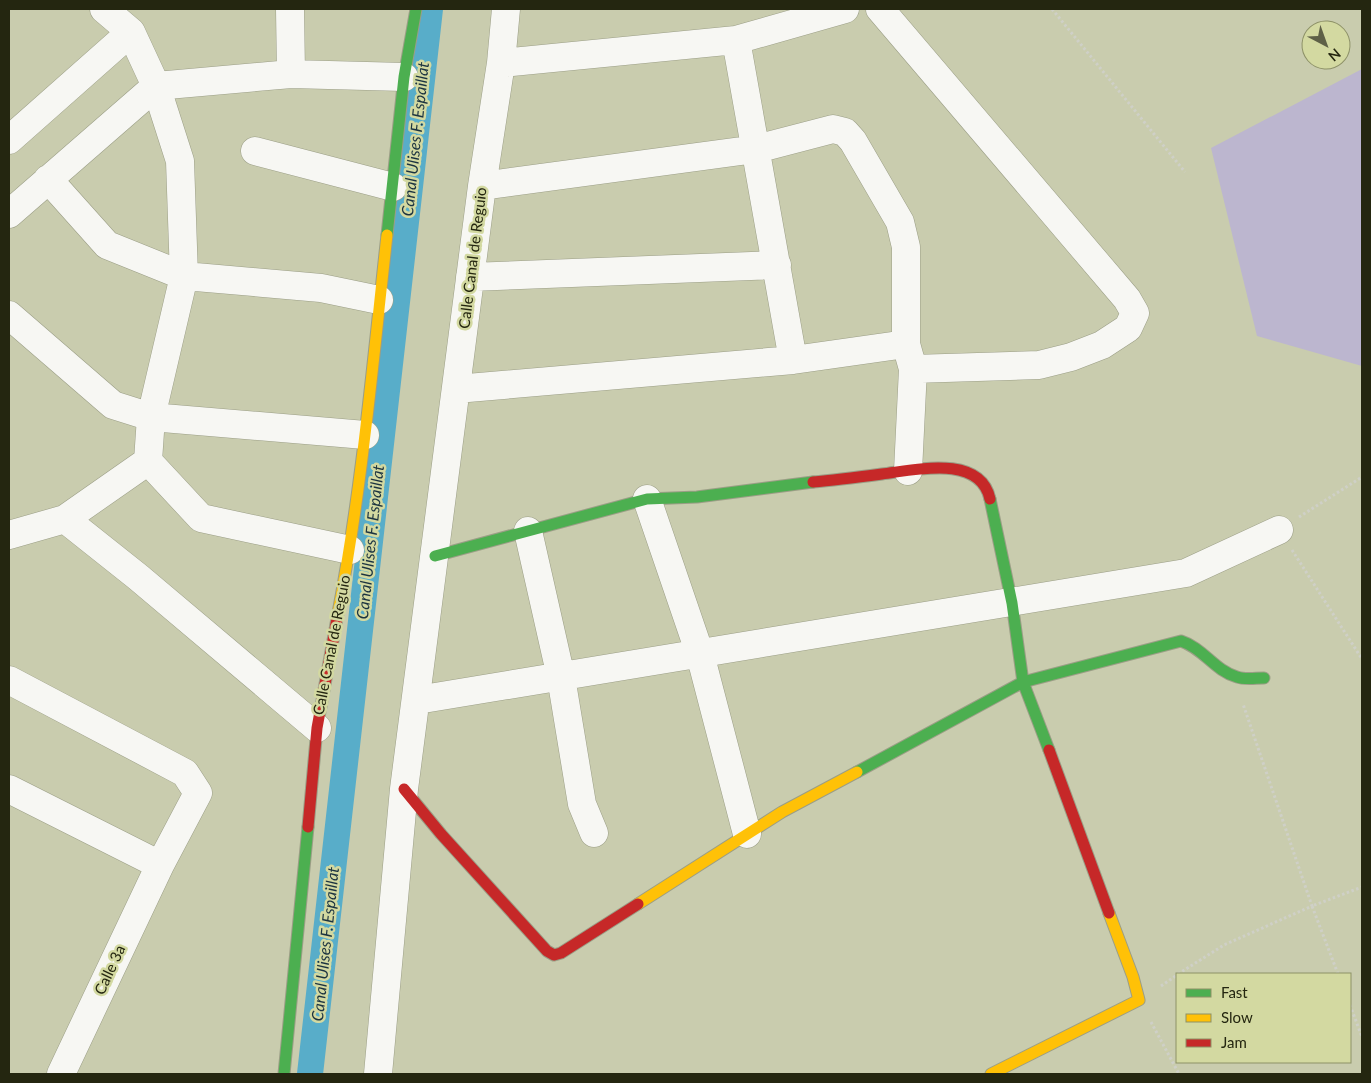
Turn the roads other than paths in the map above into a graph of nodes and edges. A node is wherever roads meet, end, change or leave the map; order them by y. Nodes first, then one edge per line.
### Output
1 (104, 9) edge
2 (290, 9) edge
3 (416, 9) edge
4 (506, 9) edge
5 (845, 9) edge
6 (880, 9) edge
7 (132, 32) junction
8 (736, 40) junction
9 (501, 62) junction
10 (291, 74) junction
11 (404, 77) junction
12 (156, 86) junction
13 (9, 140) edge
14 (756, 150) junction
15 (255, 151) dead end
16 (48, 179) junction
17 (482, 186) junction
18 (393, 187) junction
19 (9, 214) edge
20 (776, 265) junction
21 (184, 276) junction
22 (470, 277) junction
23 (379, 300) junction
24 (9, 315) edge
25 (909, 357) junction
26 (793, 360) junction
27 (456, 389) junction
28 (151, 418) junction
29 (365, 435) junction
30 (148, 461) junction
31 (908, 471) junction
32 (647, 498) junction
33 (65, 519) junction
34 (1279, 530) road end
35 (528, 531) junction
36 (9, 535) edge
37 (350, 550) junction
38 (435, 556) junction
39 (1012, 603) junction
40 (700, 654) junction
41 (561, 677) junction
42 (1264, 678) dead end
43 (9, 680) edge
44 (1023, 682) junction
45 (417, 700) junction
46 (316, 728) junction
47 (9, 789) edge
48 (404, 789) junction
49 (594, 833) dead end
50 (747, 834) junction
51 (160, 865) junction
52 (61, 1074) edge
53 (284, 1074) edge
54 (378, 1074) edge
55 (991, 1074) edge

1 - 7 street
2 - 10 street
3 - 11 street, Calle Canal de Reguio
4 - 9 street, Calle Canal de Reguio
5 - 8 street
6 - 25 street
7 - 12 street
7 - 13 street
8 - 9 street
8 - 14 street
9 - 17 street, Calle Canal de Reguio
10 - 11 street
10 - 12 street
11 - 18 street, Calle Canal de Reguio
12 - 16 street
12 - 21 street
14 - 17 street
14 - 20 street
14 - 25 street
15 - 18 street
16 - 19 street
16 - 21 street
17 - 22 street, Calle Canal de Reguio
18 - 23 street, Calle Canal de Reguio
20 - 22 street
20 - 26 street
21 - 23 street
21 - 28 street
22 - 27 street, Calle Canal de Reguio
23 - 29 street, Calle Canal de Reguio
24 - 28 street
25 - 26 street
25 - 31 street
26 - 27 street
27 - 38 street, Calle Canal de Reguio
28 - 29 street
28 - 30 street
29 - 37 street, Calle Canal de Reguio
30 - 33 street
30 - 37 street
31 - 32 street
31 - 39 street
32 - 35 street
32 - 40 street
33 - 36 street
33 - 46 street
34 - 39 street
35 - 38 street
35 - 41 street
37 - 46 street, Calle Canal de Reguio
38 - 45 street, Calle Canal de Reguio
39 - 40 street
39 - 44 street
40 - 41 street
40 - 50 street
41 - 45 street
41 - 49 street
42 - 44 street
43 - 51 street, Calle 3a
44 - 50 street
44 - 55 street
45 - 48 street, Calle Canal de Reguio
46 - 53 street, Calle Canal de Reguio
47 - 51 street
48 - 50 street
48 - 54 street, Calle Canal de Reguio
51 - 52 street, Calle 3a

